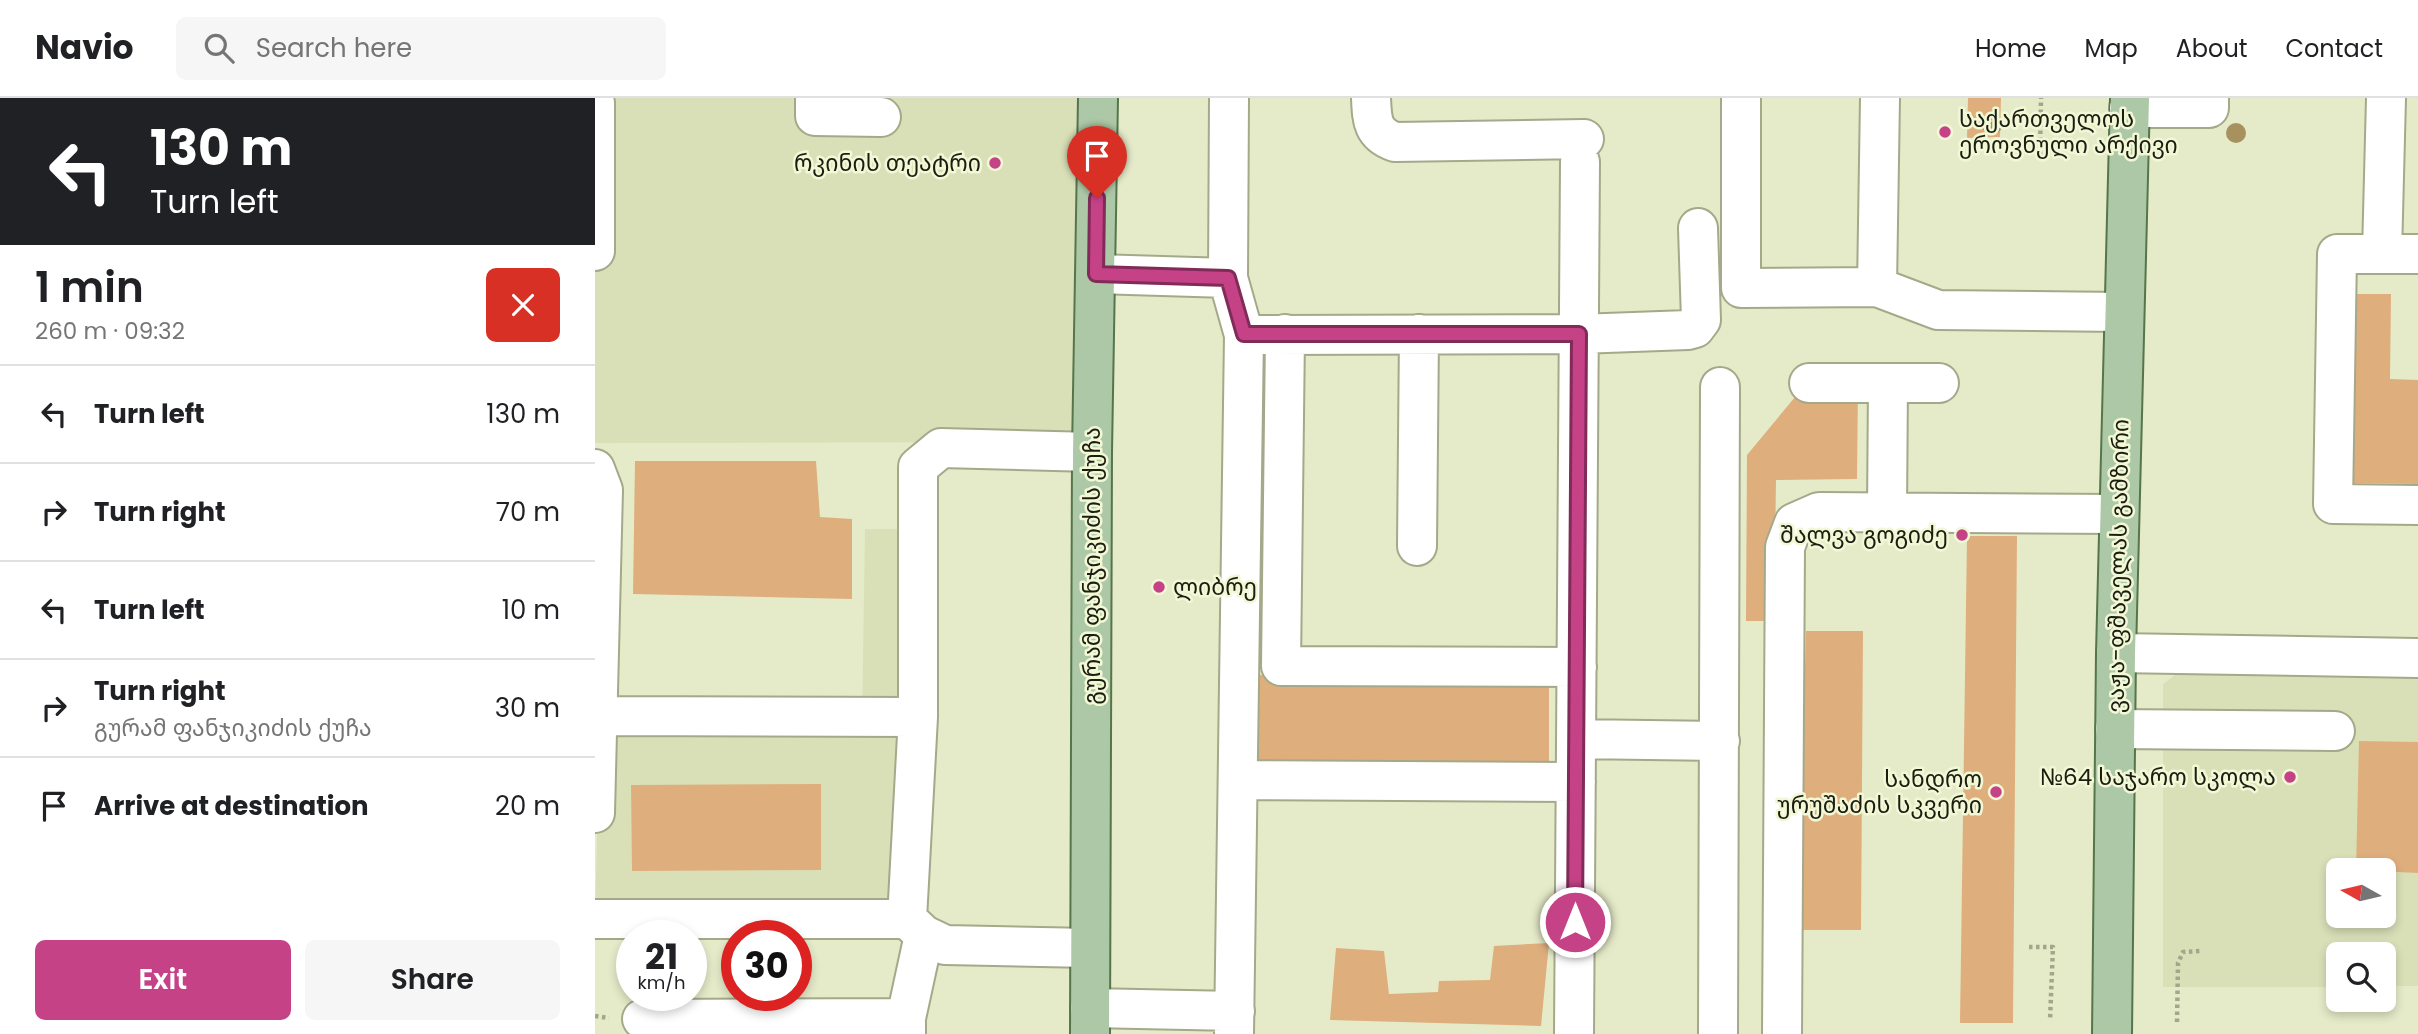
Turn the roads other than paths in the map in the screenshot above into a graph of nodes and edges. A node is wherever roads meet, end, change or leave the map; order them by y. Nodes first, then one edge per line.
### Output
1 (815, 98) edge
2 (1098, 98) edge
3 (1229, 98) edge
4 (1371, 98) edge
5 (1741, 98) edge
6 (1879, 98) edge
7 (2209, 98) edge
8 (2386, 98) edge
9 (595, 103) edge
10 (2129, 103) edge
11 (881, 117) dead end
12 (1698, 228) dead end
13 (595, 251) edge
14 (2400, 254) edge
15 (1096, 274) junction
16 (1228, 278) junction
17 (1877, 287) junction
18 (2123, 312) junction
19 (1244, 334) junction
20 (1285, 334) junction
21 (1419, 334) junction
22 (1579, 334) junction
23 (1809, 383) dead end
24 (1888, 383) junction
25 (1939, 383) dead end
26 (1720, 387) dead end
27 (1092, 452) junction
28 (595, 470) edge
29 (2418, 505) edge
30 (1887, 513) junction
31 (2119, 514) junction
32 (1417, 546) dead end
33 (2116, 653) junction
34 (2418, 658) edge
35 (1577, 667) junction
36 (598, 716) junction
37 (918, 717) junction
38 (2115, 729) junction
39 (2335, 731) dead end
40 (1576, 739) junction
41 (1720, 741) junction
42 (1238, 780) junction
43 (1576, 782) junction
44 (595, 813) edge
45 (595, 919) edge
46 (915, 927) junction
47 (1090, 948) junction
48 (642, 1019) dead end
49 (1090, 1021) edge
50 (1235, 1023) edge
51 (906, 1026) edge
52 (1574, 1034) edge
53 (1718, 1034) edge
54 (1782, 1034) edge
55 (2112, 1034) edge

1 - 11 street
2 - 15 main road, გურამ ფანჯიკიძის ქუჩა
3 - 16 street
4 - 22 street
5 - 17 street
6 - 17 street
7 - 10 street
8 - 14 street
9 - 13 street
10 - 18 main road, ვაჟა-ფშაველას გამზირი
12 - 22 street
14 - 29 street
15 - 16 street
15 - 27 main road, გურამ ფანჯიკიძის ქუჩა
16 - 19 street
17 - 18 street
18 - 31 main road, ვაჟა-ფშაველას გამზირი
19 - 20 street
19 - 42 street
20 - 21 street
20 - 35 street
21 - 22 street
21 - 32 street
22 - 35 street
23 - 24 street
24 - 25 street
24 - 30 street
26 - 41 street
27 - 37 street
27 - 47 main road, გურამ ფანჯიკიძის ქუჩა
28 - 36 street
30 - 31 street
30 - 54 street
31 - 33 main road, ვაჟა-ფშაველას გამზირი
33 - 34 street
33 - 38 main road, ვაჟა-ფშაველას გამზირი
35 - 40 street
36 - 37 street
36 - 44 street
37 - 46 street
38 - 39 street
38 - 55 main road, ვაჟა-ფშაველას გამზირი
40 - 41 street
40 - 43 street
41 - 53 street
42 - 43 street
42 - 50 street
43 - 52 street
45 - 46 street
46 - 47 street
46 - 51 street
47 - 49 main road, გურამ ფანჯიკიძის ქუჩა
48 - 51 street
49 - 50 street

